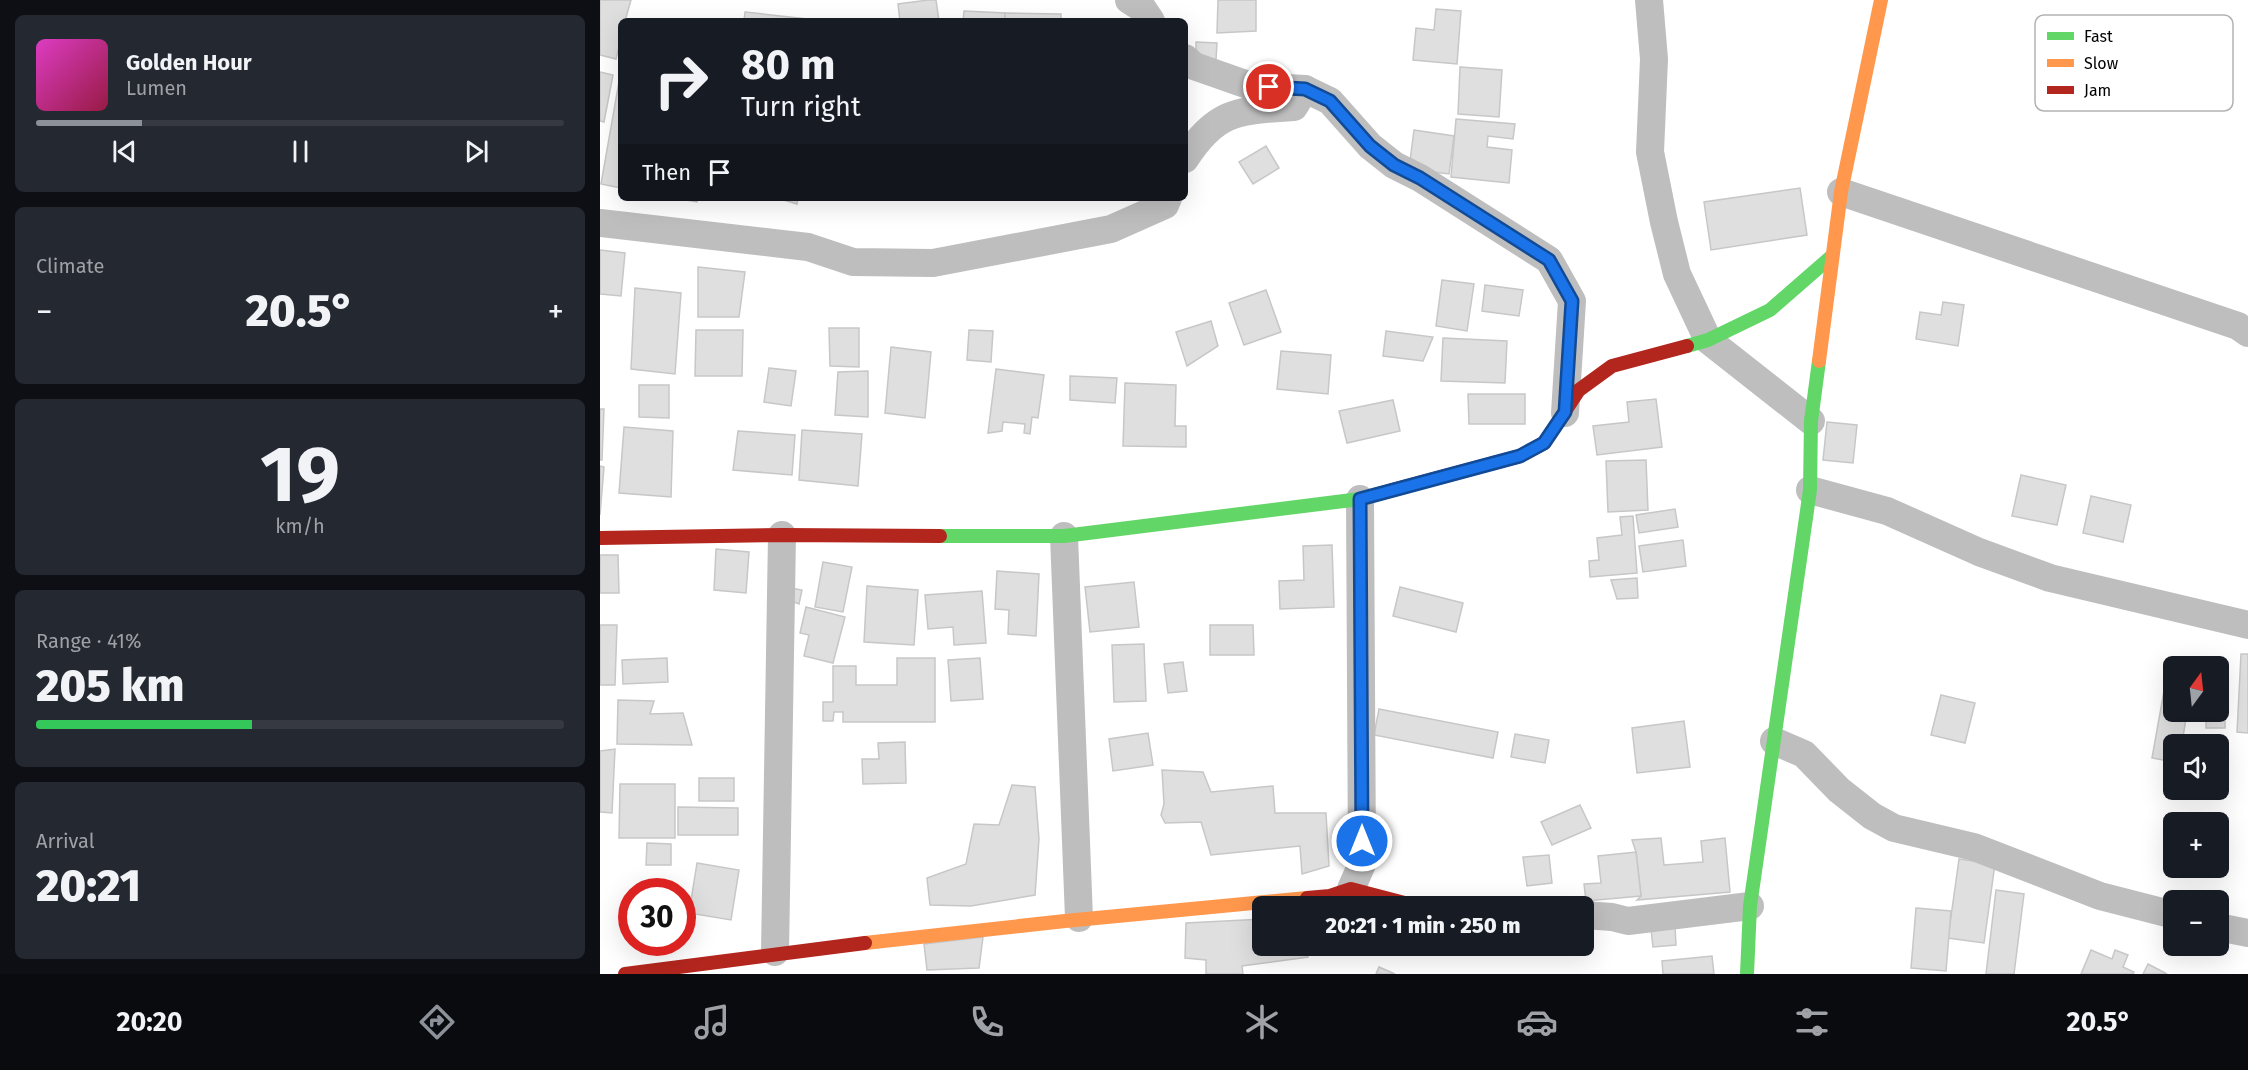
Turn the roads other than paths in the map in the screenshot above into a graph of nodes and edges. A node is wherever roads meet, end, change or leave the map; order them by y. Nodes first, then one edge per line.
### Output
1 (1129, 0) edge
2 (1649, 0) edge
3 (1881, 0) edge
4 (1149, 18) edge
5 (1188, 61) edge
6 (1305, 89) junction
7 (1188, 155) edge
8 (1841, 192) junction
9 (1167, 201) edge
10 (600, 223) edge
11 (1832, 256) junction
12 (2248, 333) edge
13 (1708, 340) junction
14 (1565, 412) junction
15 (1811, 421) junction
16 (1810, 490) junction
17 (1360, 499) junction
18 (782, 535) junction
19 (1064, 536) junction
20 (600, 538) edge
21 (2248, 625) edge
22 (1774, 741) junction
23 (1351, 890) junction
24 (1375, 896) edge
25 (1750, 906) junction
26 (2163, 912) edge
27 (1594, 916) edge
28 (1079, 918) junction
29 (2229, 929) edge
30 (2248, 933) edge
31 (775, 952) junction
32 (626, 974) edge
33 (1747, 974) edge

1 - 4 street
2 - 13 street
3 - 8 street
5 - 6 street
6 - 7 street
6 - 14 street
8 - 11 street
8 - 12 street
9 - 10 street
11 - 13 street
11 - 15 street
13 - 14 street
13 - 15 street
14 - 17 street
15 - 16 street
16 - 21 street
16 - 22 street
17 - 19 street
17 - 23 street
18 - 19 street
18 - 20 street
18 - 31 street
19 - 28 street
22 - 25 street
22 - 26 street
23 - 24 street
23 - 28 street
25 - 27 street
25 - 33 street
28 - 31 street
29 - 30 street
31 - 32 street

